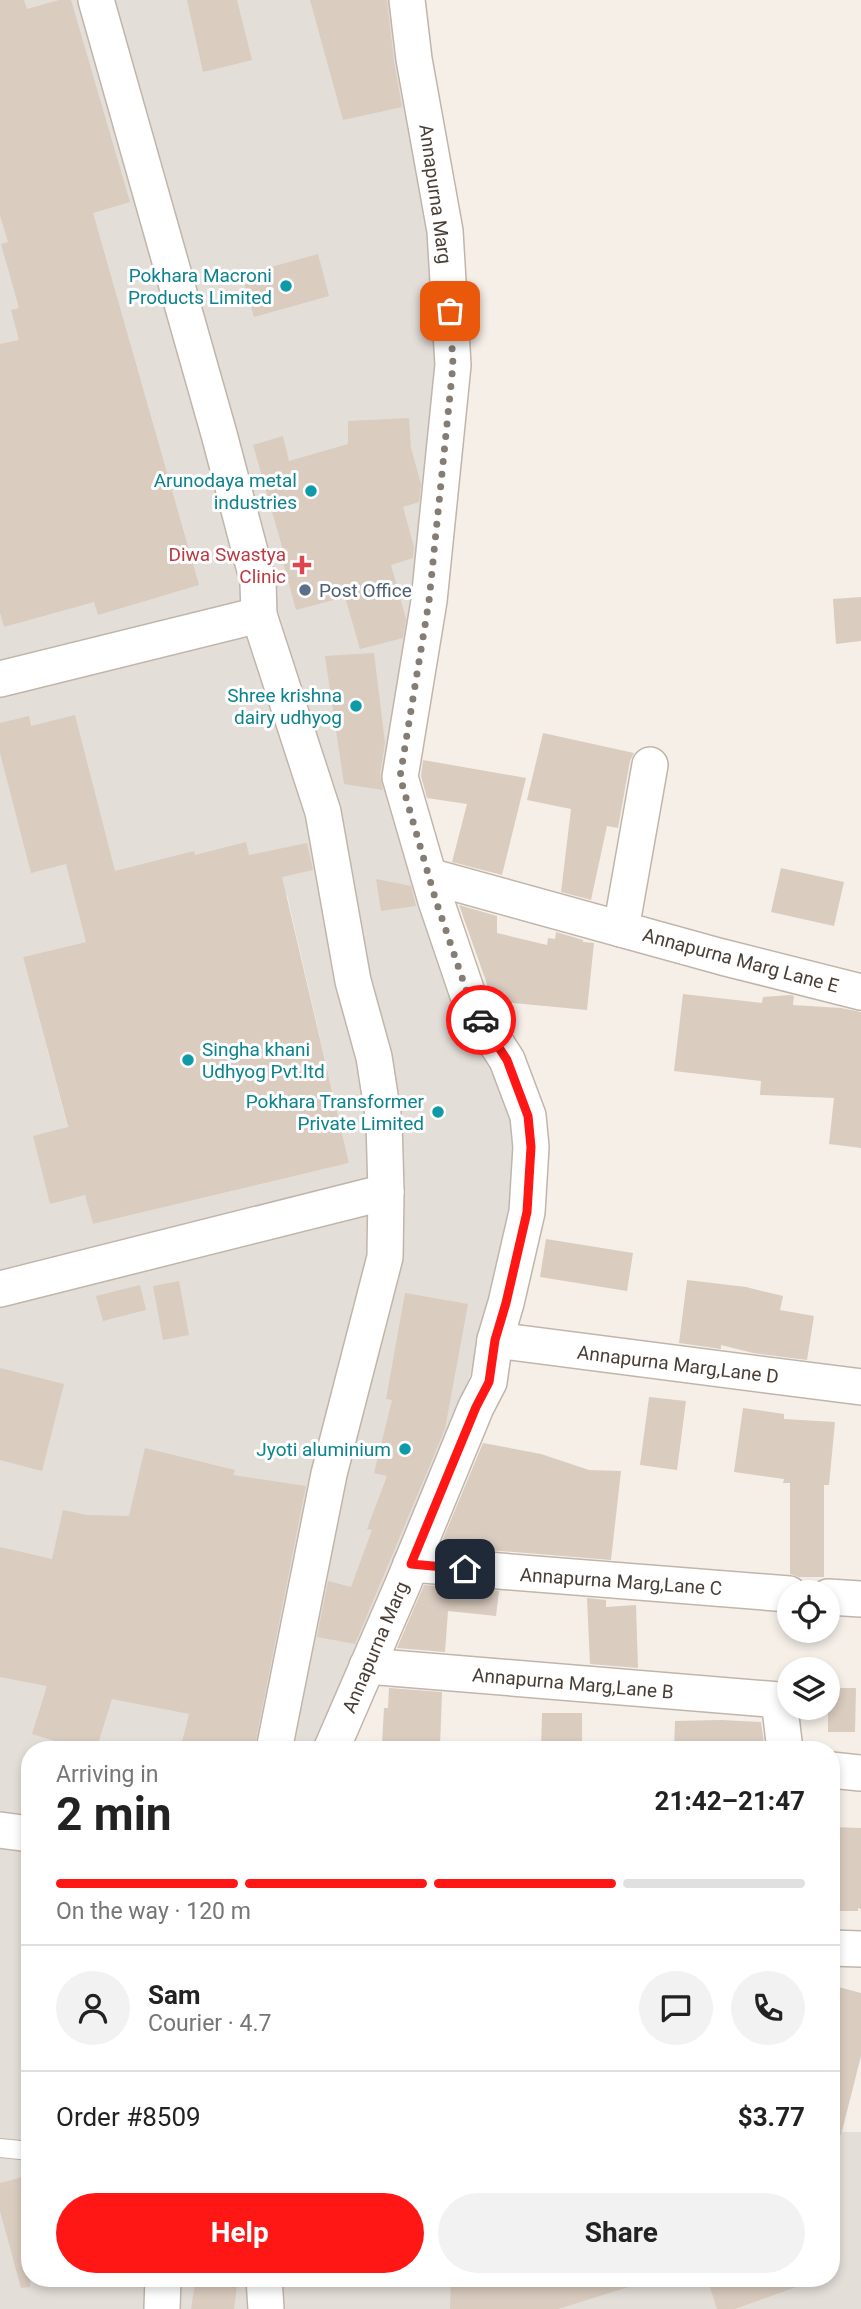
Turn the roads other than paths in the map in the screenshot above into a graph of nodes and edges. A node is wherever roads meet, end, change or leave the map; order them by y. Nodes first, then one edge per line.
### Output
1 (96, 0) edge
2 (407, 0) edge
3 (259, 615) junction
4 (0, 679) edge
5 (650, 765) dead end
6 (429, 876) junction
7 (621, 929) junction
8 (861, 992) edge
9 (386, 1192) junction
10 (0, 1289) edge
11 (495, 1340) junction
12 (861, 1387) edge
13 (411, 1564) junction
14 (777, 1593) edge
15 (840, 1598) edge
16 (861, 1599) edge
17 (367, 1666) junction
18 (276, 1741) edge
19 (335, 1741) edge
20 (784, 1741) edge
21 (840, 1771) edge
22 (861, 1773) edge
23 (0, 1830) edge
24 (21, 1833) edge
25 (840, 1948) edge
26 (861, 1949) edge
27 (0, 2148) edge
28 (21, 2150) edge
29 (163, 2287) edge
30 (265, 2287) edge
31 (162, 2309) edge
32 (266, 2309) edge

1 - 3 street
2 - 6 street, Annapurna Marg
3 - 4 street
3 - 9 street
5 - 7 street, Annapurna Marg Lane E
6 - 7 street, Annapurna Marg Lane E
6 - 11 street, Annapurna Marg
7 - 8 street, Annapurna Marg Lane E
9 - 10 street
9 - 18 street
11 - 12 street, Annapurna Marg,Lane D
11 - 13 street, Annapurna Marg
13 - 14 street, Annapurna Marg,Lane C
13 - 17 street, Annapurna Marg
15 - 16 street
17 - 19 street, Annapurna Marg
17 - 20 street, Annapurna Marg,Lane B
21 - 22 street
23 - 24 street
25 - 26 street
27 - 28 lane
29 - 31 street
30 - 32 street

